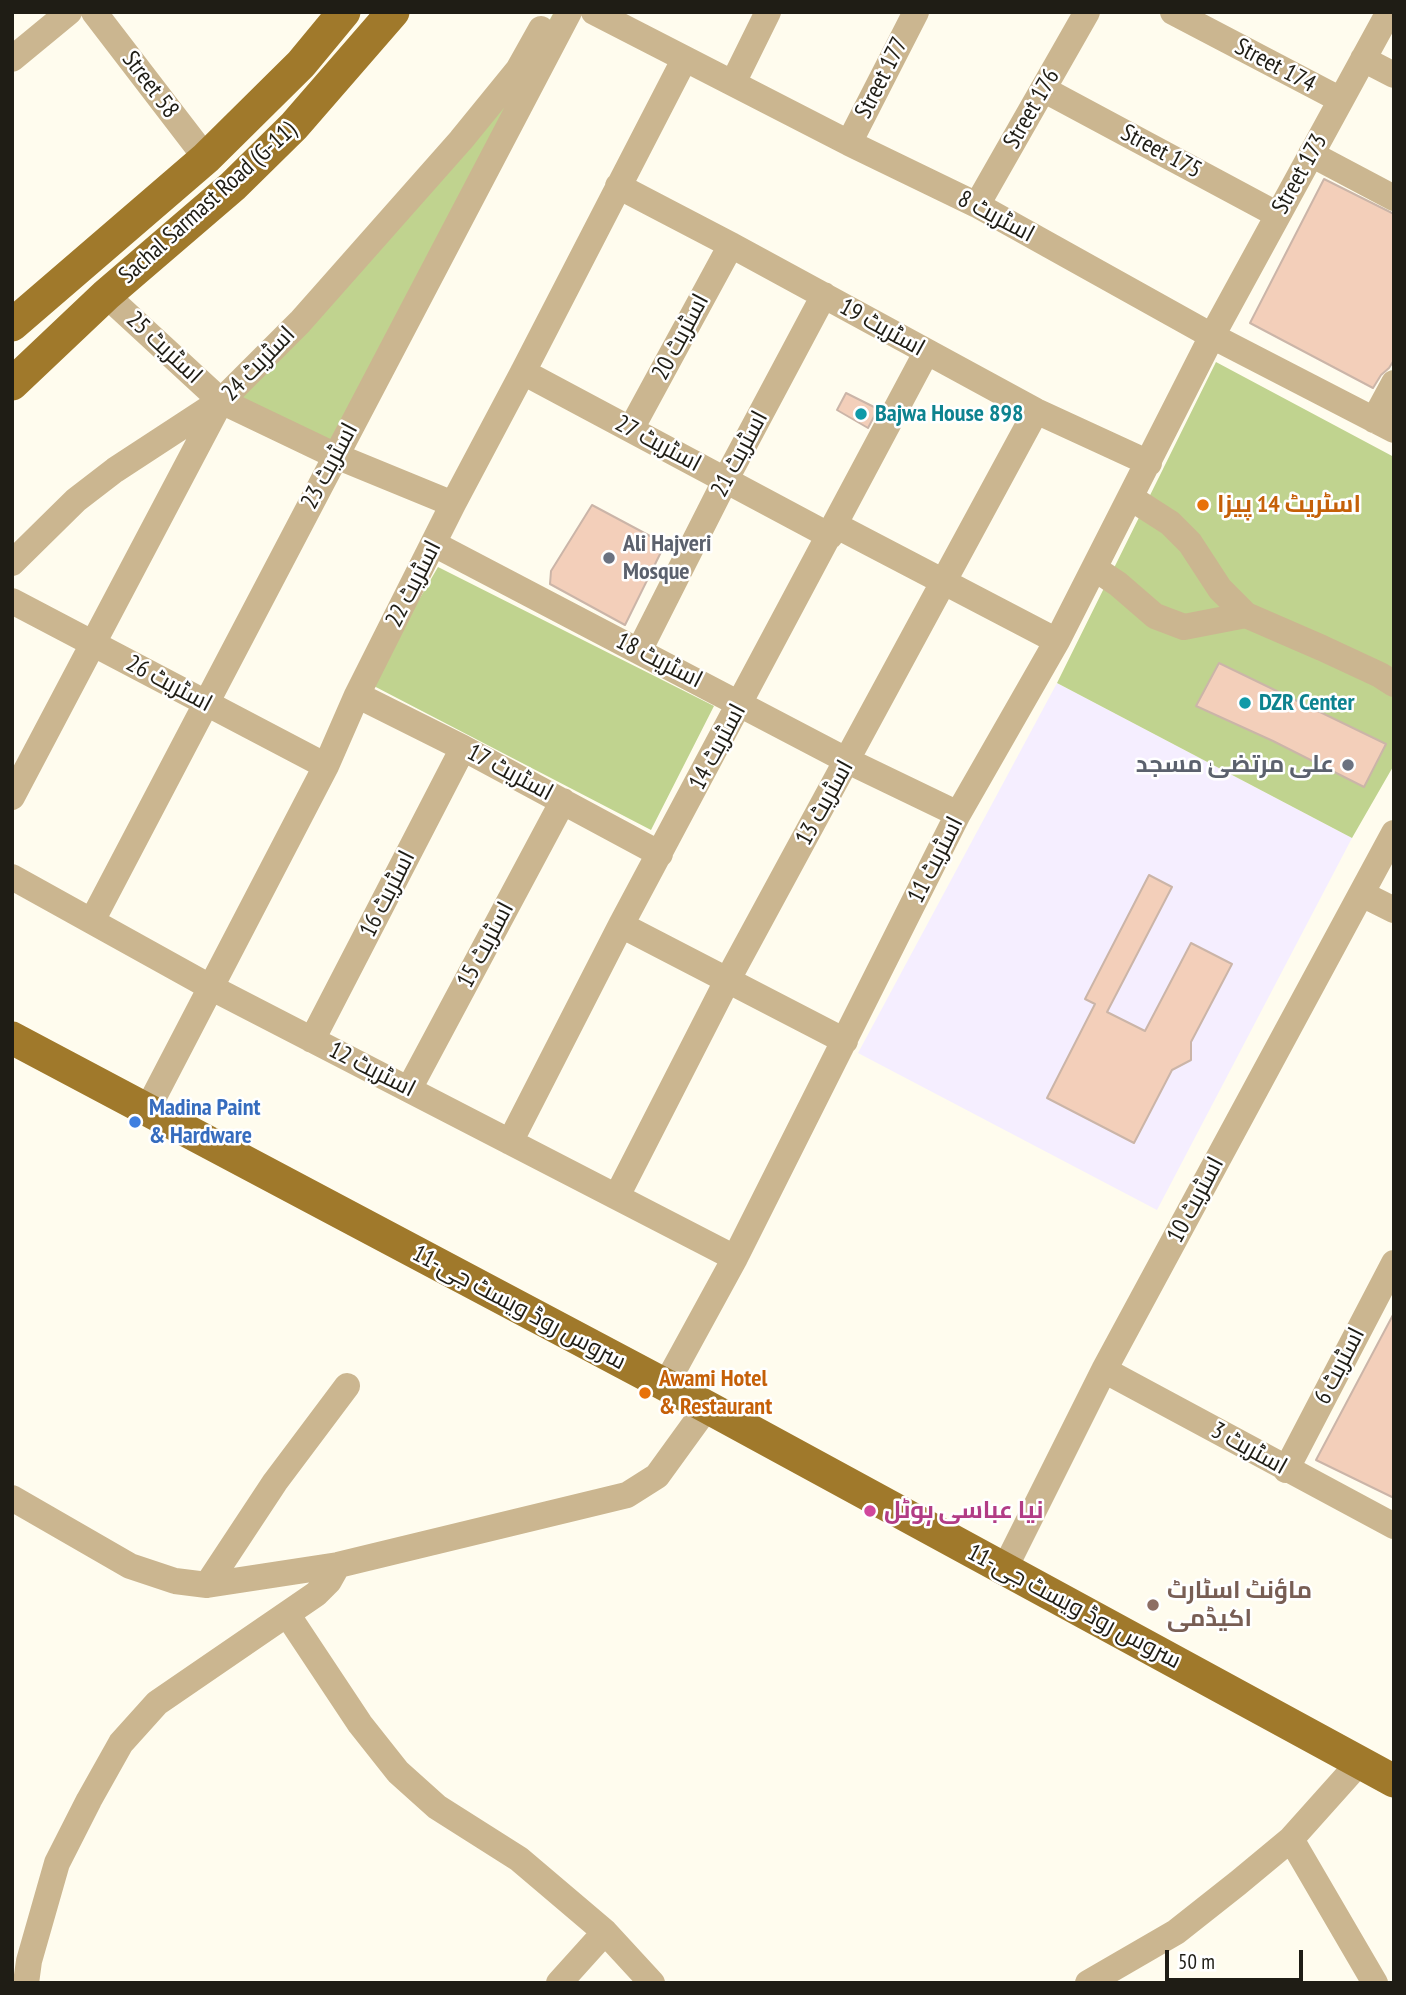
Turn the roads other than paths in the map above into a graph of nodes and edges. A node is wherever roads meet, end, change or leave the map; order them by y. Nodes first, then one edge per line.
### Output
1 (69, 12) edge
2 (94, 12) edge
3 (344, 12) edge
4 (393, 12) edge
5 (550, 12) edge
6 (569, 12) edge
7 (768, 12) edge
8 (916, 12) edge
9 (1087, 12) edge
10 (1173, 12) edge
11 (1388, 12) edge
12 (611, 17) edge
13 (12, 59) edge
14 (1363, 59) junction
15 (684, 60) junction
16 (1394, 75) edge
17 (733, 83) junction
18 (1043, 89) junction
19 (1340, 100) junction
20 (849, 144) junction
21 (1311, 154) junction
22 (206, 158) junction
23 (233, 186) junction
24 (618, 187) junction
25 (1394, 198) edge
26 (976, 205) junction
27 (1278, 215) junction
28 (731, 245) junction
29 (106, 295) junction
30 (824, 295) junction
31 (12, 325) edge
32 (1212, 336) junction
33 (926, 353) junction
34 (523, 372) junction
35 (1394, 383) edge
36 (12, 384) edge
37 (220, 401) junction
38 (1036, 411) junction
39 (1384, 425) edge
40 (631, 429) junction
41 (335, 456) junction
42 (1149, 463) junction
43 (726, 479) junction
44 (1130, 498) junction
45 (453, 504) junction
46 (832, 531) junction
47 (434, 544) junction
48 (12, 563) edge
49 (1094, 568) junction
50 (942, 583) junction
51 (12, 601) edge
52 (1246, 615) junction
53 (1057, 641) junction
54 (94, 643) junction
55 (639, 651) junction
56 (1394, 684) edge
57 (357, 695) junction
58 (205, 704) junction
59 (741, 704) junction
60 (23, 747) edge
61 (463, 748) junction
62 (848, 761) junction
63 (326, 766) junction
64 (12, 797) edge
65 (563, 801) junction
66 (958, 814) junction
67 (1394, 833) edge
68 (660, 854) junction
69 (12, 877) edge
70 (1362, 894) junction
71 (1394, 910) edge
72 (92, 921) junction
73 (621, 925) junction
74 (727, 981) junction
75 (212, 988) junction
76 (12, 1038) edge
77 (312, 1040) junction
78 (845, 1041) junction
79 (409, 1088) junction
80 (147, 1110) junction
81 (510, 1142) junction
82 (617, 1196) junction
83 (735, 1258) junction
84 (1394, 1263) edge
85 (1104, 1370) junction
86 (347, 1386) dead end
87 (665, 1386) junction
88 (706, 1407) junction
89 (1286, 1470) junction
90 (12, 1498) edge
91 (1394, 1526) edge
92 (338, 1565) junction
93 (1004, 1570) junction
94 (207, 1585) junction
95 (287, 1614) junction
96 (1359, 1763) junction
97 (1394, 1781) edge
98 (1292, 1839) junction
99 (605, 1932) junction
100 (26, 1983) edge
101 (559, 1983) edge
102 (652, 1983) edge
103 (1088, 1983) edge
104 (1375, 1983) edge

1 - 13 street
2 - 22 street, Street 58
3 - 22 main road, Sachal Sarmast Road (G-11)
4 - 23 main road, Sachal Sarmast Road (G-11)
5 - 37 street, اسٹریٹ 24
6 - 41 street, اسٹریٹ 23
7 - 17 street
8 - 20 street, Street 177
9 - 18 street, Street 176
10 - 19 street, Street 174
11 - 14 street, Street 173
12 - 15 street, اسٹریٹ 8
14 - 16 street
14 - 19 street, Street 173
15 - 17 street, اسٹریٹ 8
15 - 24 street, اسٹریٹ 22
17 - 20 street, اسٹریٹ 8
18 - 26 street, Street 176
18 - 27 street, Street 175
19 - 21 street, Street 173
20 - 26 street, اسٹریٹ 8
21 - 25 street
21 - 27 street, Street 173
22 - 23 main road
22 - 31 main road, Sachal Sarmast Road (G-11)
23 - 29 main road, Sachal Sarmast Road (G-11)
24 - 28 street, اسٹریٹ 19
24 - 34 street, اسٹریٹ 22
26 - 32 street, اسٹریٹ 8
27 - 32 street, Street 173
28 - 30 street, اسٹریٹ 19
28 - 40 street, اسٹریٹ 20
29 - 36 main road, Sachal Sarmast Road (G-11)
29 - 37 street, اسٹریٹ 25
30 - 33 street, اسٹریٹ 19
30 - 43 street, اسٹریٹ 21
32 - 39 street, اسٹریٹ 8
32 - 42 street, اسٹریٹ 11
33 - 38 street, اسٹریٹ 19
33 - 46 street, اسٹریٹ 14
34 - 40 street, اسٹریٹ 27
34 - 45 street, اسٹریٹ 22
35 - 39 street
37 - 41 street, اسٹریٹ 25
37 - 48 street
37 - 54 street, اسٹریٹ 24
38 - 42 street, اسٹریٹ 19
38 - 50 street, اسٹریٹ 13
40 - 43 street, اسٹریٹ 27
41 - 45 street, اسٹریٹ 25
41 - 58 street, اسٹریٹ 23
42 - 44 street, اسٹریٹ 11
43 - 46 street, اسٹریٹ 27
43 - 55 street, اسٹریٹ 21
44 - 49 street, اسٹریٹ 11
44 - 52 street
45 - 47 street, اسٹریٹ 22
46 - 50 street, اسٹریٹ 27
46 - 59 street, اسٹریٹ 14
47 - 55 street, اسٹریٹ 18
47 - 57 street, اسٹریٹ 22
49 - 52 street
49 - 53 street, اسٹریٹ 11
50 - 53 street, اسٹریٹ 27
50 - 62 street, اسٹریٹ 13
51 - 54 street, اسٹریٹ 26
52 - 56 street
53 - 66 street, اسٹریٹ 11
54 - 58 street, اسٹریٹ 26
54 - 60 street, اسٹریٹ 24
55 - 59 street, اسٹریٹ 18
57 - 61 street, اسٹریٹ 17
57 - 63 street, اسٹریٹ 22
58 - 63 street, اسٹریٹ 26
58 - 72 street, اسٹریٹ 23
59 - 62 street, اسٹریٹ 18
59 - 68 street, اسٹریٹ 14
60 - 64 street, اسٹریٹ 24
61 - 65 street, اسٹریٹ 17
61 - 77 street, اسٹریٹ 16
62 - 66 street, اسٹریٹ 18
62 - 74 street, اسٹریٹ 13
63 - 75 street, اسٹریٹ 22
65 - 68 street, اسٹریٹ 17
65 - 79 street, اسٹریٹ 15
66 - 78 street, اسٹریٹ 11
67 - 70 street, اسٹریٹ 10
68 - 73 street, اسٹریٹ 14
69 - 72 street, اسٹریٹ 12
70 - 71 street
70 - 85 street, اسٹریٹ 10
72 - 75 street, اسٹریٹ 12
73 - 74 street
73 - 81 street, اسٹریٹ 14
74 - 78 street
74 - 82 street, اسٹریٹ 13
75 - 77 street, اسٹریٹ 12
75 - 80 street, اسٹریٹ 22
76 - 80 main road, سروس روڈ ویسٹ جی-11
77 - 79 street, اسٹریٹ 12
78 - 83 street, اسٹریٹ 11
79 - 81 street, اسٹریٹ 12
80 - 87 main road, سروس روڈ ویسٹ جی-11
81 - 82 street, اسٹریٹ 12
82 - 83 street, اسٹریٹ 12
83 - 87 street, اسٹریٹ 11
84 - 89 street, اسٹریٹ 6
85 - 89 street, اسٹریٹ 3
85 - 93 street, اسٹریٹ 10
86 - 94 street
87 - 88 main road, سروس روڈ ویسٹ جی-11
88 - 92 street
88 - 93 main road, سروس روڈ ویسٹ جی-11
89 - 91 street, اسٹریٹ 3
90 - 94 street
92 - 94 street
92 - 95 street
93 - 96 main road, سروس روڈ ویسٹ جی-11
95 - 99 street
95 - 100 street
96 - 97 main road, سروس روڈ ویسٹ جی-11
96 - 98 street
98 - 103 street
98 - 104 street
99 - 101 street
99 - 102 street

